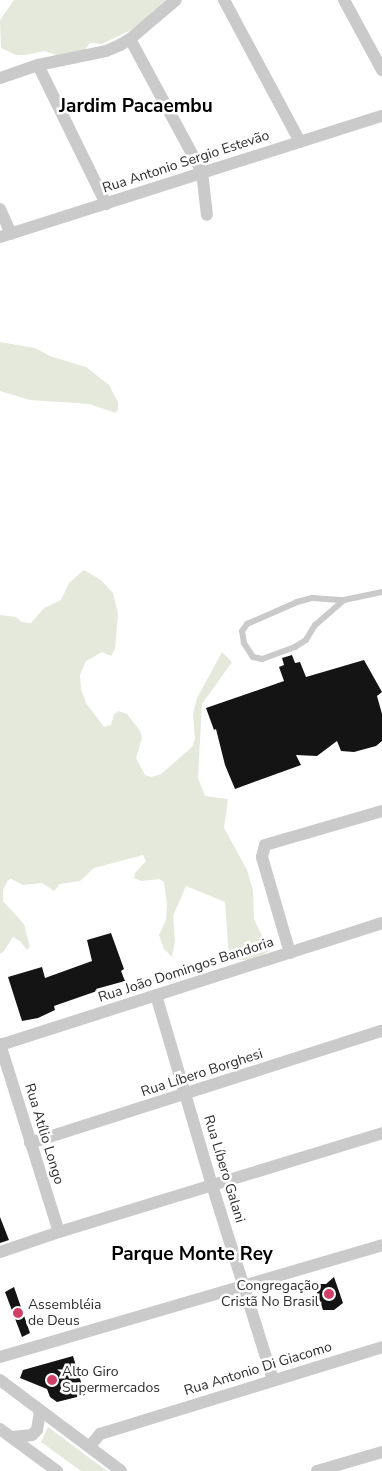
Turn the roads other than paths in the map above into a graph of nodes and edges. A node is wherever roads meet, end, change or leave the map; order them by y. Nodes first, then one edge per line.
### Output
1 (176, 0) edge
2 (224, 0) edge
3 (344, 0) edge
4 (130, 39) junction
5 (38, 65) junction
6 (382, 70) edge
7 (0, 78) edge
8 (382, 116) edge
9 (300, 142) junction
10 (202, 172) junction
11 (106, 204) junction
12 (0, 209) edge
13 (207, 215) dead end
14 (6, 235) edge
15 (382, 592) edge
16 (344, 600) junction
17 (382, 811) edge
18 (382, 924) edge
19 (290, 953) junction
20 (156, 995) junction
21 (382, 1031) edge
22 (0, 1044) edge
23 (186, 1093) junction
24 (382, 1133) edge
25 (30, 1143) junction
26 (212, 1185) junction
27 (59, 1232) junction
28 (382, 1245) edge
29 (0, 1252) edge
30 (244, 1284) junction
31 (382, 1347) edge
32 (0, 1356) edge
33 (0, 1361) edge
34 (0, 1380) edge
35 (273, 1380) junction
36 (40, 1411) junction
37 (0, 1429) edge
38 (12, 1437) junction
39 (90, 1446) junction
40 (382, 1452) edge
41 (57, 1471) edge
42 (122, 1471) edge
43 (317, 1471) edge

1 - 4 street
2 - 9 street
3 - 6 street
4 - 5 street
4 - 10 street
5 - 7 street
5 - 11 street
8 - 9 street, Rua Antonio Sergio Estevão
9 - 10 street, Rua Antonio Sergio Estevão
10 - 11 street, Rua Antonio Sergio Estevão
10 - 13 street
11 - 14 street, Rua Antonio Sergio Estevão
12 - 14 street
15 - 16 lane
16 - 16 lane
17 - 19 street
18 - 19 street, Rua João Domingos Bandoria
19 - 20 street, Rua João Domingos Bandoria
20 - 22 street, Rua João Domingos Bandoria
20 - 23 street, Rua Líbero Galani
21 - 23 street, Rua Líbero Borghesi
22 - 25 street, Rua Atílio Longo
23 - 25 street, Rua Líbero Borghesi
23 - 26 street, Rua Líbero Galani
24 - 26 street
25 - 27 street, Rua Atílio Longo
26 - 27 street
26 - 30 street, Rua Líbero Galani
27 - 29 street
28 - 30 street
30 - 32 street
30 - 35 street, Rua Líbero Galani
31 - 35 street, Rua Antonio Di Giacomo
32 - 33 street
34 - 36 street
35 - 39 street, Rua Antonio Di Giacomo
36 - 38 street
36 - 39 street
37 - 38 street
38 - 41 street
39 - 42 street
40 - 43 street

